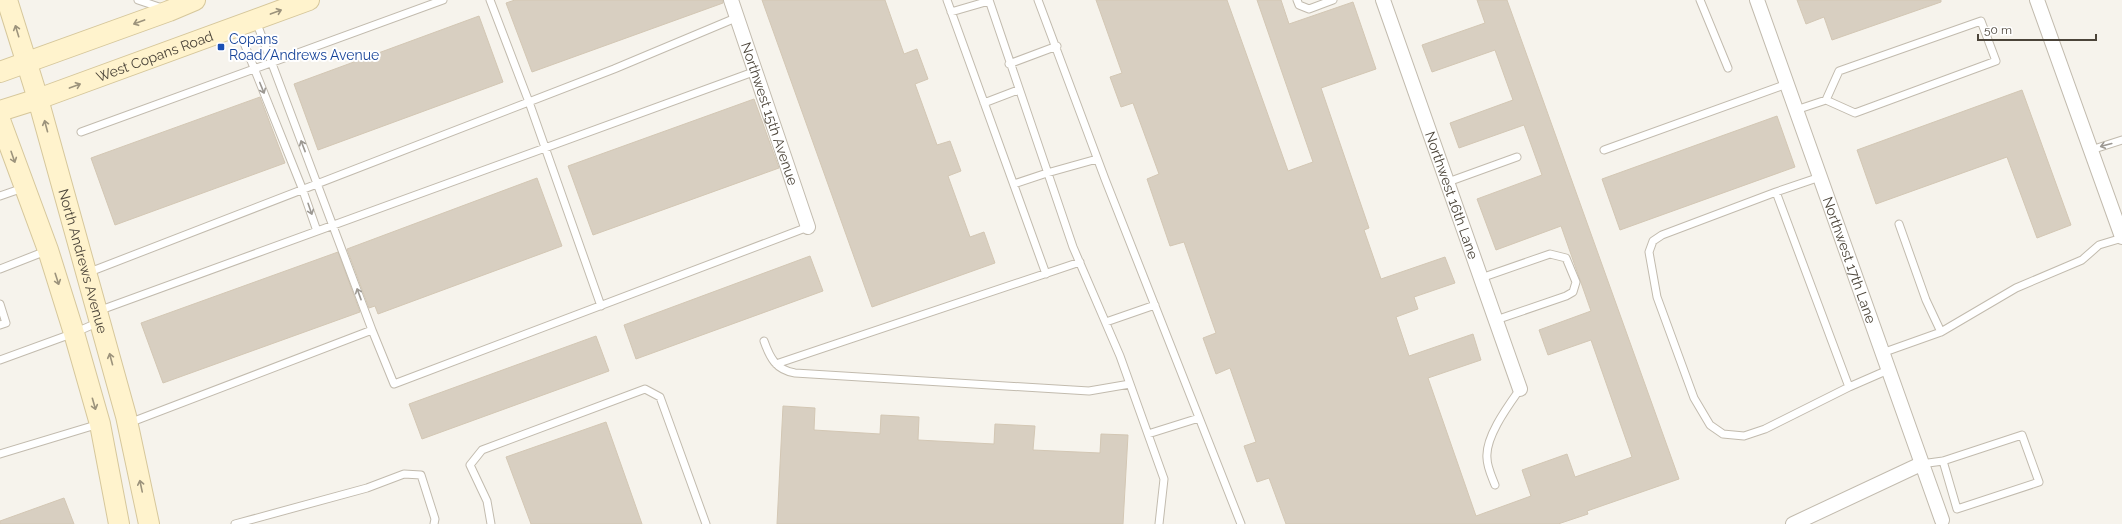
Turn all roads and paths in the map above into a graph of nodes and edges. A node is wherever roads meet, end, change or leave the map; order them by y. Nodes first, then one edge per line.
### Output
1 (7, 0) edge
2 (138, 0) edge
3 (195, 0) edge
4 (308, 0) edge
5 (443, 0) edge
6 (490, 0) edge
7 (731, 0) edge
8 (947, 0) edge
9 (989, 0) edge
10 (1038, 0) edge
11 (1297, 0) edge
12 (1333, 0) edge
13 (1383, 0) edge
14 (1700, 0) edge
15 (1757, 0) edge
16 (2037, 0) edge
17 (169, 11) junction
18 (951, 12) junction
19 (738, 17) junction
20 (255, 19) junction
21 (237, 26) junction
22 (1056, 46) junction
23 (26, 62) junction
24 (271, 62) junction
25 (1009, 64) junction
26 (254, 68) junction
27 (1728, 68) dead end
28 (756, 71) junction
29 (0, 72) edge
30 (1787, 84) junction
31 (1018, 90) junction
32 (38, 99) junction
33 (1826, 100) junction
34 (529, 102) junction
35 (984, 103) junction
36 (1796, 110) junction
37 (0, 111) edge
38 (0, 120) edge
39 (81, 132) dead end
40 (2122, 140) edge
41 (545, 148) junction
42 (1604, 150) dead end
43 (2090, 150) junction
44 (1517, 157) dead end
45 (1098, 159) junction
46 (1047, 173) junction
47 (1820, 176) junction
48 (318, 182) junction
49 (1448, 182) junction
50 (1014, 184) junction
51 (24, 188) junction
52 (302, 188) junction
53 (1776, 192) junction
54 (0, 196) edge
55 (1899, 224) dead end
56 (334, 225) junction
57 (808, 227) joint
58 (317, 231) junction
59 (2122, 238) edge
60 (48, 250) junction
61 (1080, 262) junction
62 (0, 269) edge
63 (87, 273) junction
64 (1046, 274) junction
65 (1481, 278) junction
66 (0, 304) edge
67 (1155, 305) junction
68 (601, 306) junction
69 (99, 316) junction
70 (1496, 320) junction
71 (1106, 322) junction
72 (0, 325) edge
73 (372, 330) junction
74 (1941, 332) junction
75 (74, 333) junction
76 (764, 341) dead end
77 (1882, 353) junction
78 (0, 360) edge
79 (776, 364) junction
80 (1888, 370) junction
81 (1130, 384) junction
82 (1849, 387) junction
83 (1520, 389) joint
84 (1199, 418) junction
85 (100, 424) junction
86 (128, 424) junction
87 (1148, 434) junction
88 (0, 454) edge
89 (1943, 461) junction
90 (1921, 464) junction
91 (1495, 485) dead end
92 (1942, 520) dead end
93 (119, 524) edge
94 (149, 524) edge
95 (235, 524) edge
96 (434, 524) edge
97 (491, 524) edge
98 (706, 524) edge
99 (1159, 524) edge
100 (1242, 524) edge
101 (1793, 524) edge

23 -> 1 street, North Andrews Avenue
2 - 17 lane
3 - 17 street
20 -> 4 street, West Copans Road
5 - 24 lane
6 - 34 lane
7 - 19 street, Northwest 15th Avenue
8 - 18 lane
9 - 18 lane
9 - 25 lane
10 - 22 lane
11 - 12 lane
13 - 49 street, Northwest 16th Lane
14 - 27 lane
15 - 30 street, Northwest 17th Lane
16 - 43 street
17 -> 23 street
18 - 35 lane
19 - 28 street, Northwest 15th Avenue
19 - 34 lane
20 - 21 street, West Copans Road
20 - 24 lane
21 - 26 lane
32 -> 21 street, West Copans Road
22 - 25 lane
22 - 45 lane
23 - 29 street
23 - 32 street, North Andrews Avenue
24 - 26 lane
48 -> 24 lane
25 - 31 lane
26 - 39 lane
26 -> 52 lane
28 - 41 lane
28 - 57 street, Northwest 15th Avenue
30 - 36 street, Northwest 17th Lane
30 - 42 lane
31 - 35 lane
31 - 46 lane
32 - 37 street, West Copans Road
63 -> 32 street, North Andrews Avenue
33 - 33 lane
33 - 36 lane
34 - 41 lane
34 - 48 lane
35 - 50 lane
36 - 47 street, Northwest 17th Lane
38 -> 51 street, North Andrews Avenue
40 -> 43 lane
41 - 56 lane
41 - 68 lane
43 - 59 street
44 - 49 lane
45 - 46 lane
45 - 67 lane
46 - 50 lane
46 - 61 lane
47 - 53 lane
47 - 77 street, Northwest 17th Lane
48 - 52 lane
48 - 56 lane
49 - 65 street, Northwest 16th Lane
50 - 64 lane
51 - 54 lane
51 - 60 street, North Andrews Avenue
52 -> 58 lane
52 - 63 lane
53 - 82 lane
53 - 82 lane
55 - 74 lane
56 - 58 lane
73 -> 56 lane
57 - 68 lane
58 - 69 lane
59 - 74 lane
60 - 62 lane
60 -> 75 street, North Andrews Avenue
61 - 64 lane
61 - 71 lane
63 - 69 street, North Andrews Avenue
64 - 79 lane
65 - 70 street, Northwest 16th Lane
65 - 70 lane
66 - 72 lane
67 - 71 lane
67 - 84 lane
68 - 73 lane
69 - 75 lane
86 -> 69 street, North Andrews Avenue
70 - 83 street, Northwest 16th Lane
71 - 81 lane
73 - 86 lane
74 - 77 lane
75 - 78 lane
75 -> 85 street, North Andrews Avenue
76 - 79 lane
77 - 80 street, Northwest 17th Lane
79 - 81 lane
80 - 82 lane
80 - 90 street, Northwest 17th Lane
81 - 87 lane
83 - 91 lane
84 - 87 lane
84 - 100 lane
85 - 88 lane
85 - 93 street, North Andrews Avenue
94 -> 86 street, North Andrews Avenue
87 - 99 lane
89 - 89 lane
89 - 90 lane
90 - 92 street, Northwest 17th Lane
90 - 101 street
95 - 96 lane
97 - 98 lane

